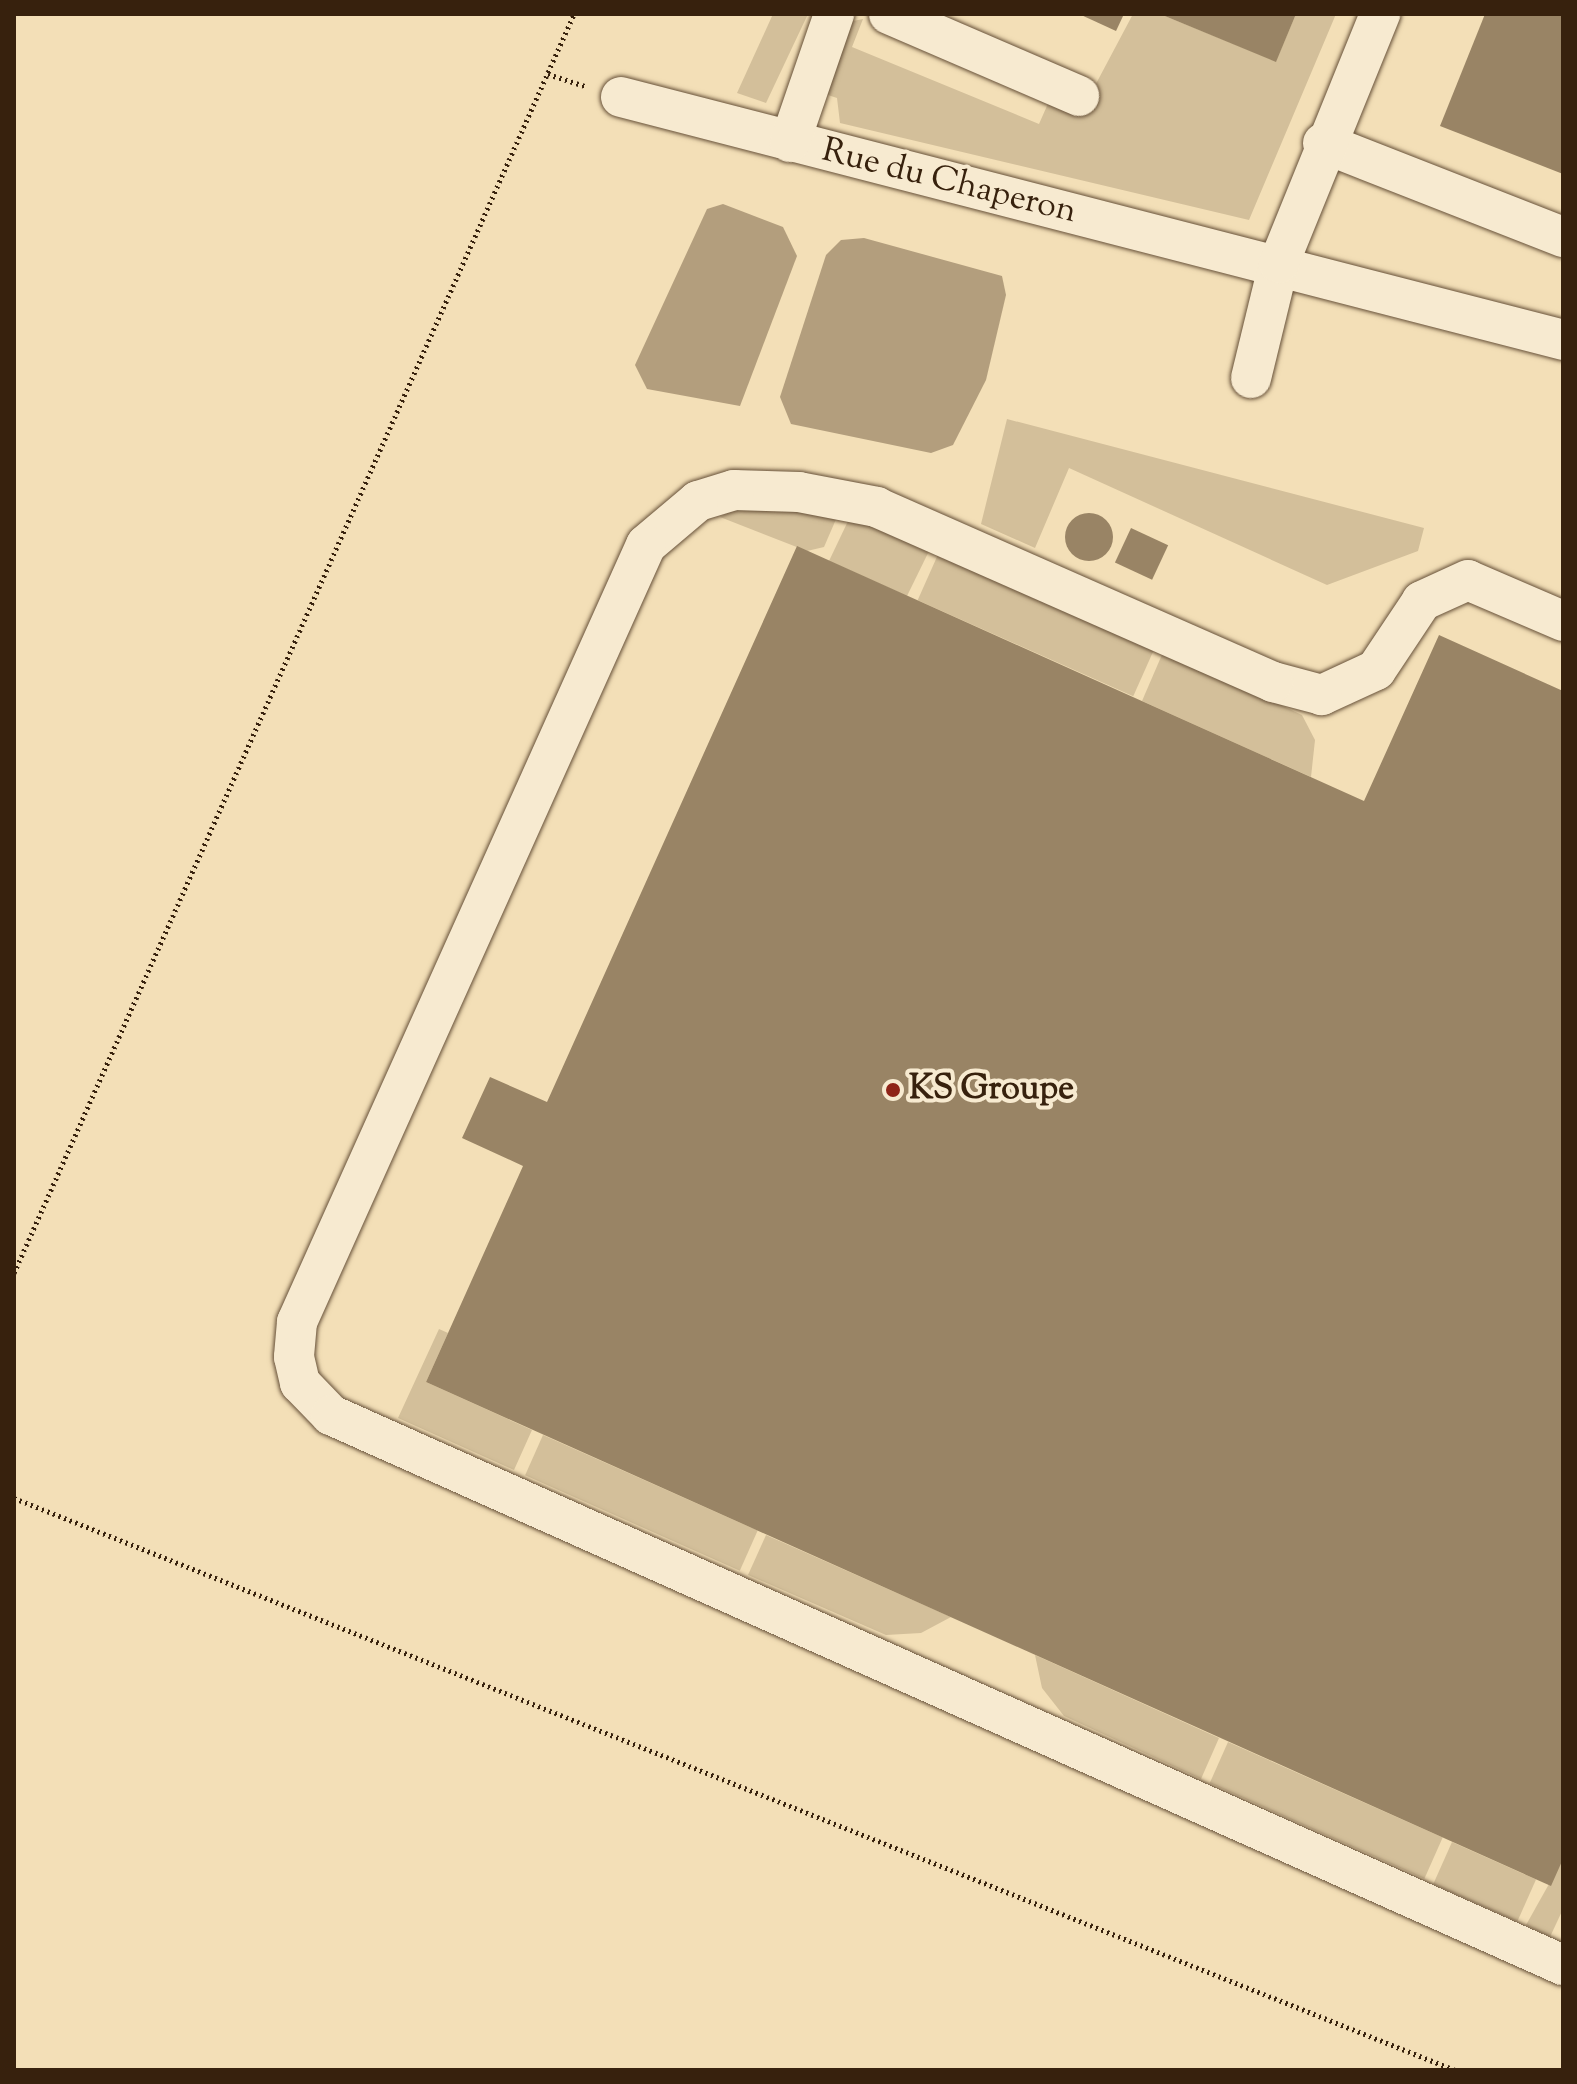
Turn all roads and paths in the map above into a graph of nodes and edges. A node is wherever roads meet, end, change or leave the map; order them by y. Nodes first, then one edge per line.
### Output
1 (574, 14) edge
2 (834, 14) edge
3 (889, 14) edge
4 (1380, 14) edge
5 (1079, 96) dead end
6 (621, 97) dead end
7 (790, 142) junction
8 (1323, 143) junction
9 (1563, 237) edge
10 (1279, 263) junction
11 (1563, 340) edge
12 (1251, 378) dead end
13 (1563, 621) edge
14 (14, 1273) edge
15 (14, 1498) edge
16 (1563, 1965) edge
17 (1455, 2070) edge

1 - 14 path
2 - 7 street
3 - 5 street
4 - 8 street
6 - 7 street, Rue du Chaperon
7 - 10 street, Rue du Chaperon
8 - 9 street
8 - 10 street
10 - 11 street, Rue du Chaperon
10 - 12 street
13 - 16 street
15 - 17 path

